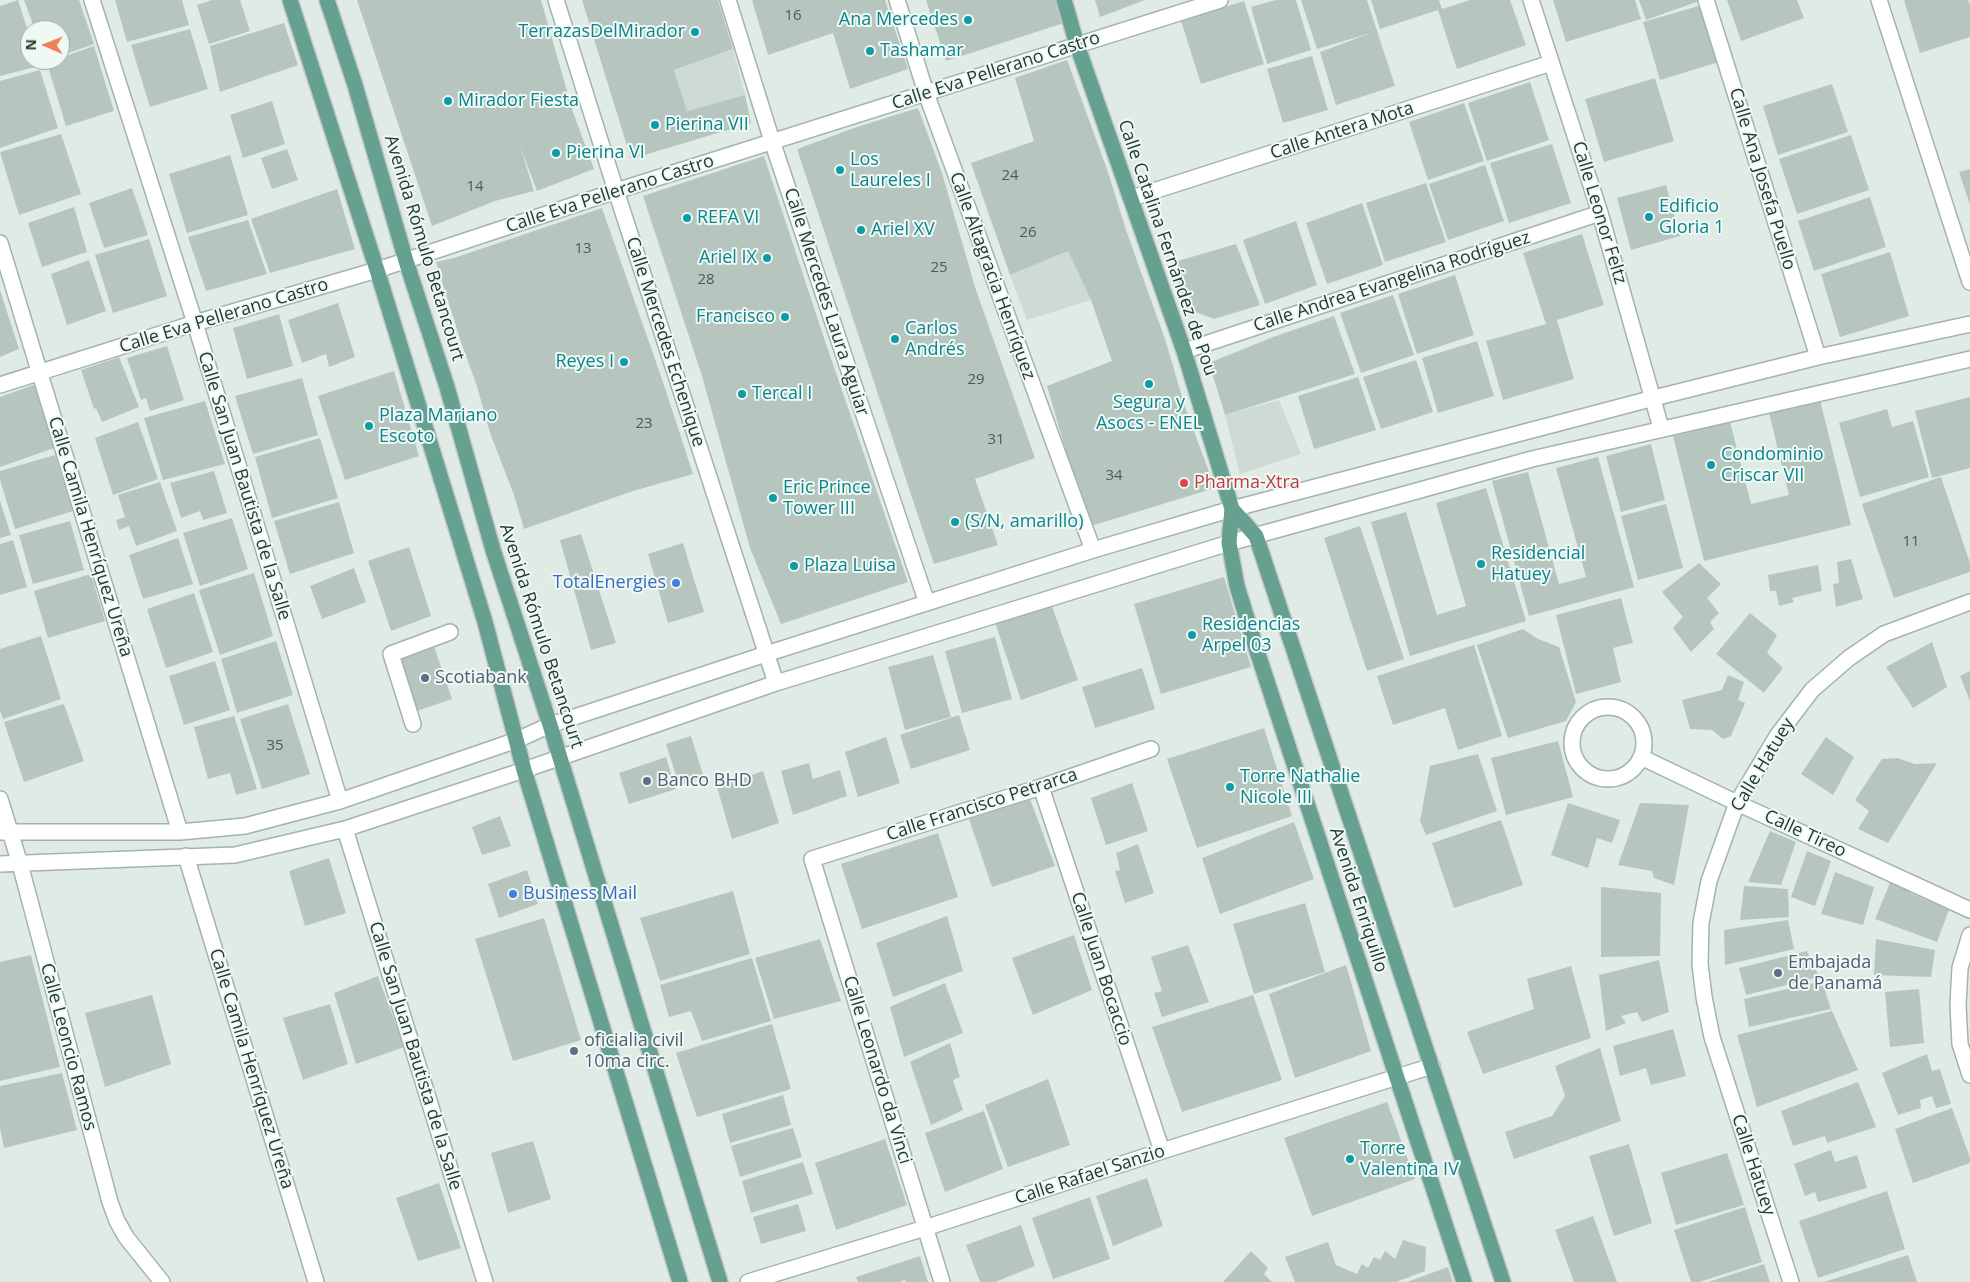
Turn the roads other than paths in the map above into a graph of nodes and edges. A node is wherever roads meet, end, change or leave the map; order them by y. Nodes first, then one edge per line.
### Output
1 (92, 0) edge
2 (290, 0) edge
3 (327, 0) edge
4 (556, 0) edge
5 (728, 0) edge
6 (897, 0) edge
7 (1064, 0) edge
8 (1220, 0) edge
9 (1531, 0) edge
10 (1706, 0) edge
11 (1879, 0) edge
12 (1077, 45) junction
13 (1551, 63) junction
14 (926, 93) junction
15 (772, 142) junction
16 (616, 191) junction
17 (1132, 198) junction
18 (1600, 213) junction
19 (0, 243) edge
20 (406, 261) junction
21 (377, 270) junction
22 (1970, 282) edge
23 (195, 323) junction
24 (1970, 324) edge
25 (1184, 351) junction
26 (1818, 357) junction
27 (1970, 359) edge
28 (40, 373) junction
29 (0, 385) edge
30 (1654, 398) junction
31 (1661, 428) junction
32 (1232, 509) junction
33 (1256, 536) junction
34 (1229, 543) junction
35 (1093, 550) junction
36 (927, 602) junction
37 (1970, 602) edge
38 (450, 632) dead end
39 (766, 654) junction
40 (776, 683) junction
41 (413, 724) dead end
42 (550, 725) junction
43 (517, 740) junction
44 (1151, 749) dead end
45 (1641, 756) junction
46 (560, 758) junction
47 (524, 770) junction
48 (1041, 787) junction
49 (0, 799) edge
50 (340, 801) junction
51 (1737, 803) junction
52 (345, 829) junction
53 (5, 832) edge
54 (180, 832) junction
55 (186, 856) junction
56 (812, 859) joint
57 (0, 864) edge
58 (20, 864) junction
59 (1970, 910) edge
60 (1970, 935) edge
61 (1965, 968) edge
62 (1432, 1066) junction
63 (1970, 1075) edge
64 (1396, 1077) junction
65 (1162, 1151) junction
66 (925, 1228) junction
67 (482, 1281) edge
68 (162, 1282) edge
69 (316, 1282) edge
70 (680, 1282) edge
71 (720, 1282) edge
72 (748, 1282) edge
73 (942, 1282) edge
74 (1464, 1282) edge
75 (1503, 1282) edge
76 (1791, 1282) edge

1 - 23 street, Calle San Juan Bautista de la Salle
2 - 21 main road
3 - 20 main road, Avenida Rómulo Betancourt
4 - 16 street, Calle Mercedes Echenique
5 - 15 street, Calle Mercedes Laura Aguiar
6 - 14 street, Calle Altagracia Henríquez
7 - 12 main road, Calle Catalina Fernández de Pou
8 - 12 street, Calle Eva Pellerano Castro
9 - 13 street, Calle Leonor Feltz
10 - 26 street, Calle Ana Josefa Puello
11 - 22 street
12 - 14 street, Calle Eva Pellerano Castro
12 - 17 main road, Calle Catalina Fernández de Pou
13 - 17 street, Calle Antera Mota
13 - 18 street, Calle Leonor Feltz
14 - 15 street, Calle Eva Pellerano Castro
14 - 35 street, Calle Altagracia Henríquez
15 - 16 street, Calle Eva Pellerano Castro
15 - 36 street, Calle Mercedes Laura Aguiar
16 - 20 street, Calle Eva Pellerano Castro
16 - 39 street, Calle Mercedes Echenique
17 - 25 main road, Calle Catalina Fernández de Pou
18 - 25 street, Calle Andrea Evangelina Rodríguez
18 - 30 street, Calle Leonor Feltz
19 - 28 street, Calle Camila Henríquez Ureña
20 - 21 street, Calle Eva Pellerano Castro
20 - 42 main road, Avenida Rómulo Betancourt
21 - 23 street, Calle Eva Pellerano Castro
21 - 43 main road
23 - 28 street, Calle Eva Pellerano Castro
23 - 50 street, Calle San Juan Bautista de la Salle
24 - 26 street
25 - 32 main road, Calle Catalina Fernández de Pou
26 - 30 street
27 - 31 street
28 - 29 street, Calle Eva Pellerano Castro
28 - 54 street, Calle Camila Henríquez Ureña
30 - 31 street, Calle Leonor Feltz
30 - 32 street
31 - 33 street
32 - 33 main road, Avenida Enriquillo
32 - 34 main road, Avenida Enriquillo
32 - 35 street
33 - 34 street
33 - 62 main road, Avenida Enriquillo
34 - 40 street
34 - 64 main road, Avenida Enriquillo
35 - 36 street
36 - 39 street
37 - 51 street, Calle Hatuey
38 - 41 street
39 - 40 street, Calle Mercedes Echenique
39 - 42 street
40 - 46 street
42 - 43 street
42 - 46 main road, Avenida Rómulo Betancourt
43 - 47 main road
43 - 50 street
44 - 48 street, Calle Francisco Petrarca
45 - 45 street
45 - 51 street, Calle Tireo
46 - 47 street
46 - 71 main road, Avenida Rómulo Betancourt
47 - 52 street
47 - 70 main road
48 - 56 street, Calle Francisco Petrarca
48 - 65 street, Calle Juan Bocaccio
49 - 53 street, Calle Leoncio Ramos
50 - 54 street
51 - 59 street, Calle Tireo
51 - 76 street, Calle Hatuey
52 - 55 street
52 - 67 street, Calle San Juan Bautista de la Salle
53 - 54 street
53 - 58 street, Calle Leoncio Ramos
55 - 58 street
55 - 69 street, Calle Camila Henríquez Ureña
56 - 66 street, Calle Leonardo da Vinci
57 - 58 street
58 - 68 street, Calle Leoncio Ramos
60 - 61 street
61 - 63 street
62 - 64 street, Calle Rafael Sanzio
62 - 75 main road, Avenida Enriquillo
64 - 65 street, Calle Rafael Sanzio
64 - 74 main road, Avenida Enriquillo
65 - 66 street, Calle Rafael Sanzio
66 - 72 street, Calle Rafael Sanzio
66 - 73 street, Calle Leonardo da Vinci

